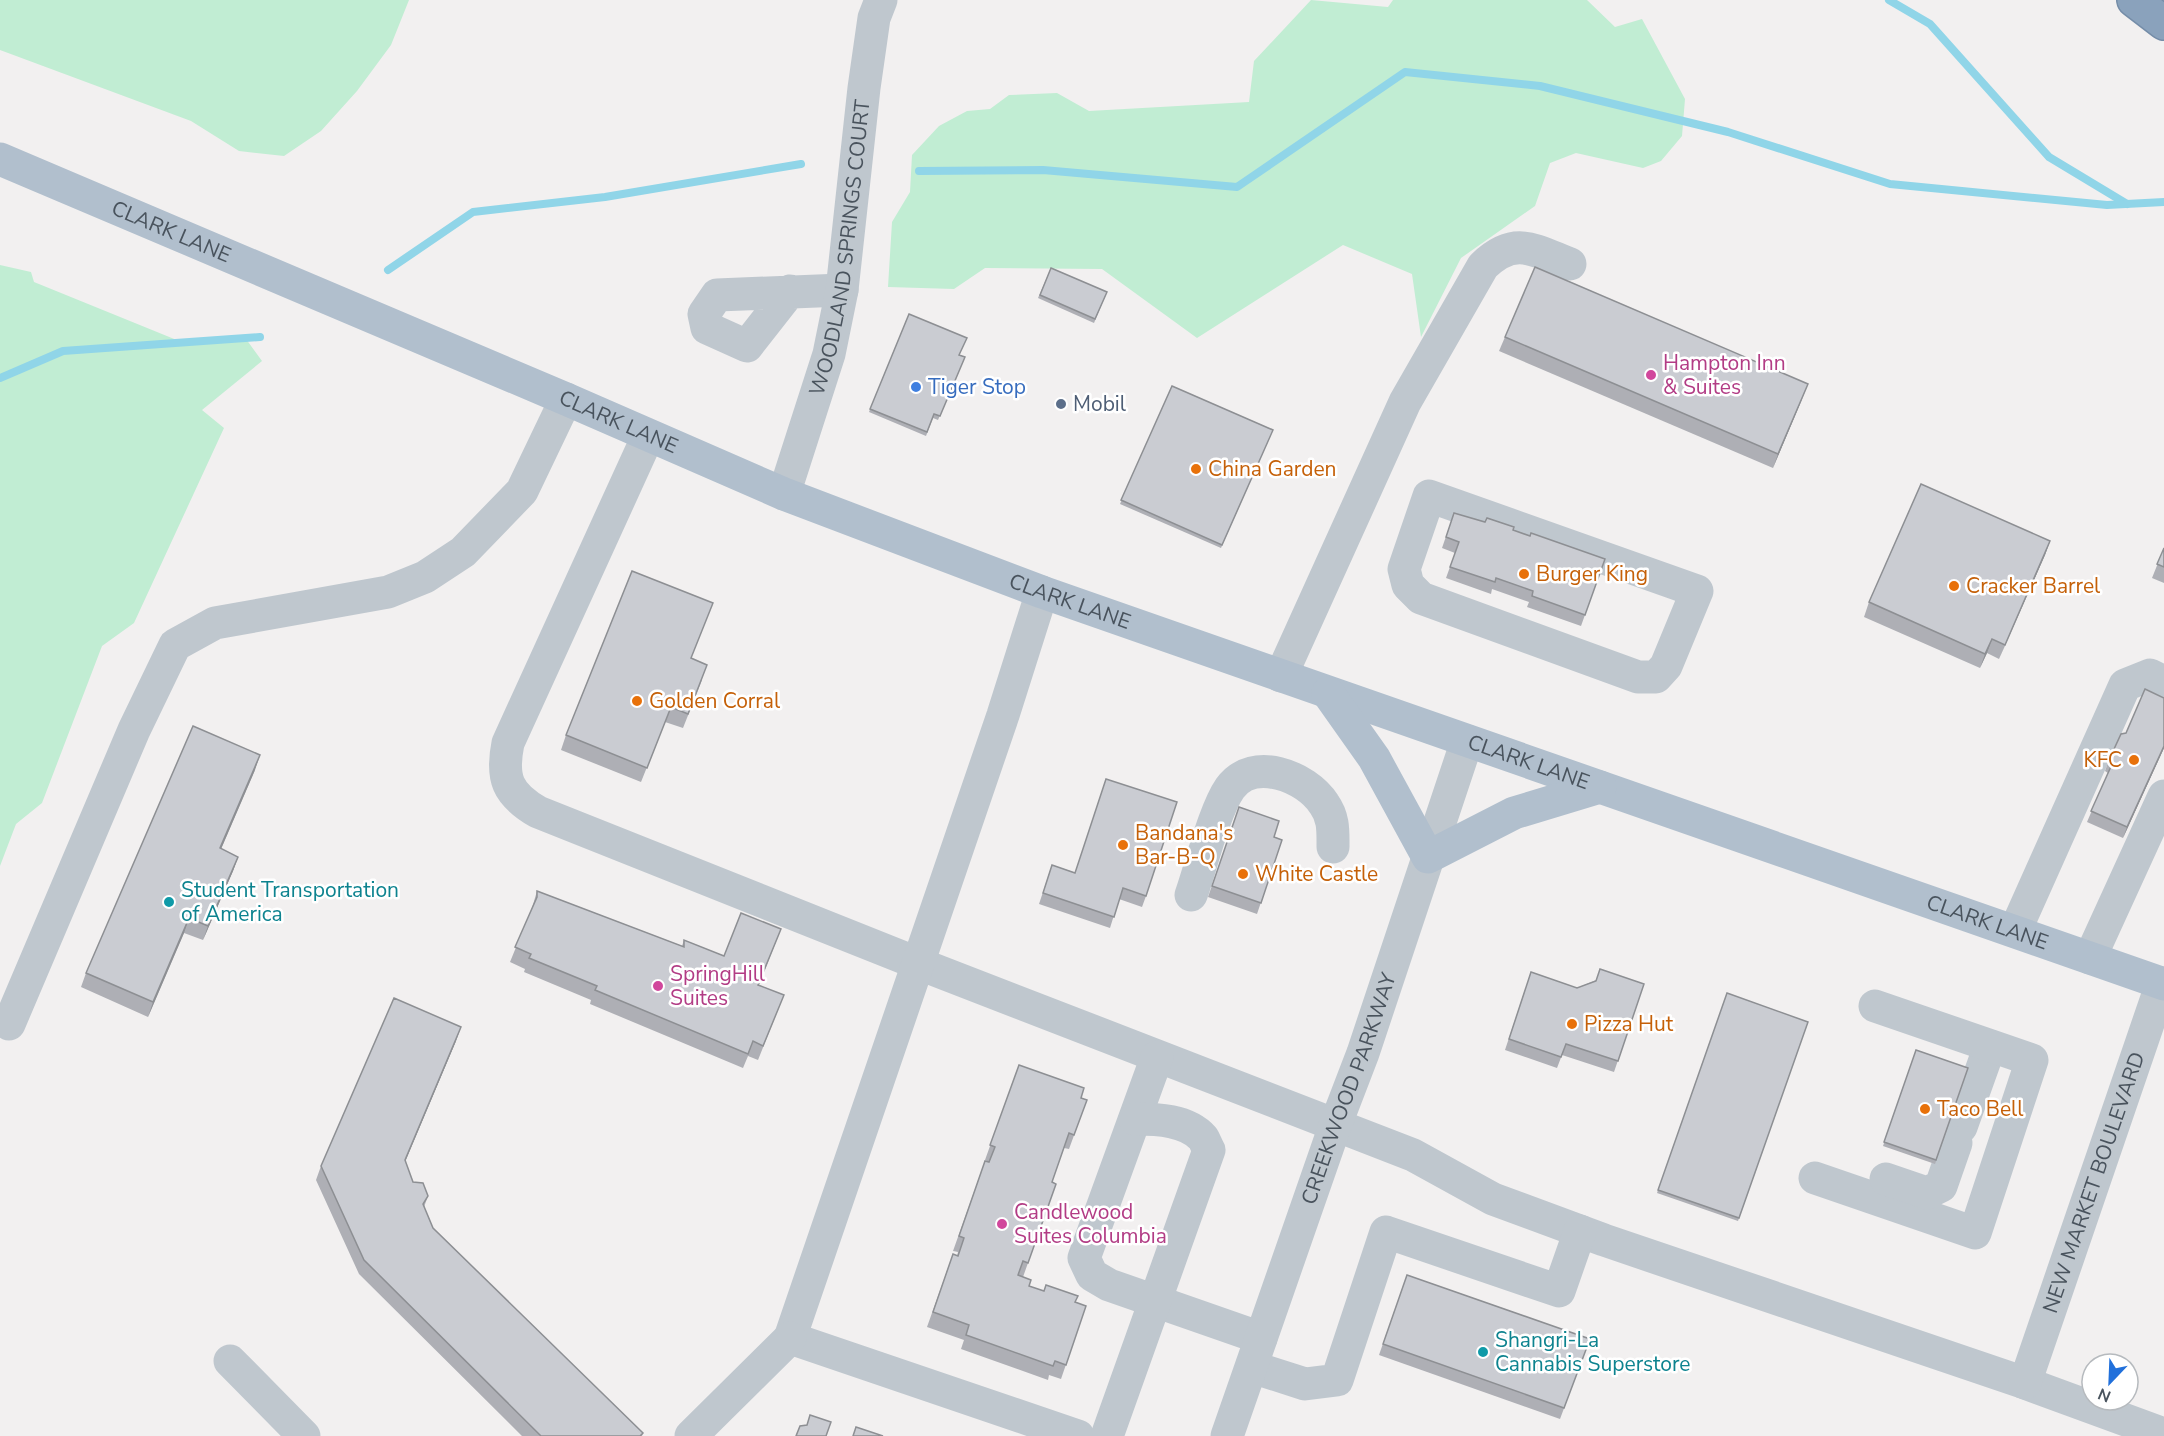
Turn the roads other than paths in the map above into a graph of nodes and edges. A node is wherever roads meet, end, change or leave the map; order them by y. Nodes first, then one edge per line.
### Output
1 (881, 0) edge
2 (2134, 0) edge
3 (2164, 23) edge
4 (0, 159) edge
5 (1570, 264) dead end
6 (842, 290) junction
7 (790, 291) dead end
8 (566, 399) junction
9 (648, 436) junction
10 (784, 494) junction
11 (1042, 592) junction
12 (1507, 628) joint
13 (1281, 676) junction
14 (2164, 681) edge
15 (1328, 693) junction
16 (1467, 741) junction
17 (1600, 787) junction
18 (2164, 796) edge
19 (1333, 847) dead end
20 (1428, 857) junction
21 (1191, 896) dead end
22 (2015, 931) junction
23 (2090, 958) junction
24 (917, 963) junction
25 (2163, 983) edge
26 (1875, 1006) dead end
27 (9, 1024) dead end
28 (1990, 1046) junction
29 (1157, 1057) junction
30 (1136, 1119) junction
31 (1335, 1126) junction
32 (1580, 1231) junction
33 (1156, 1301) junction
34 (790, 1338) junction
35 (1257, 1352) junction
36 (230, 1361) dead end
37 (2025, 1383) junction
38 (2164, 1434) edge
39 (304, 1436) edge
40 (690, 1436) edge
41 (1078, 1436) edge
42 (1107, 1436) edge
43 (1227, 1436) edge

1 - 6 street, WOODLAND SPRINGS COURT
2 - 3 highway
4 - 8 main road, CLARK LANE
5 - 13 street
6 - 7 street
6 - 10 street, WOODLAND SPRINGS COURT
8 - 9 main road, CLARK LANE
8 - 27 street
9 - 10 main road, CLARK LANE
9 - 24 street
10 - 11 main road, CLARK LANE
11 - 13 main road, CLARK LANE
11 - 24 street
12 - 12 street
13 - 15 main road, CLARK LANE
14 - 22 street
15 - 16 main road, CLARK LANE
15 - 20 main road
16 - 17 main road, CLARK LANE
16 - 20 street, CREEKWOOD PARKWAY
17 - 20 main road
17 - 22 main road, CLARK LANE
18 - 23 street
19 - 21 street
20 - 31 street, CREEKWOOD PARKWAY
22 - 23 main road, CLARK LANE
23 - 25 main road, CLARK LANE
24 - 29 street
24 - 34 street
25 - 37 street, NEW MARKET BOULEVARD
26 - 28 street
28 - 28 street
29 - 30 street
29 - 31 street
30 - 33 street
30 - 33 street
31 - 32 street
31 - 35 street, CREEKWOOD PARKWAY
32 - 35 street
32 - 37 street
33 - 35 street
33 - 42 street
34 - 40 street
34 - 41 street
35 - 43 street, CREEKWOOD PARKWAY
36 - 39 street
37 - 38 street

